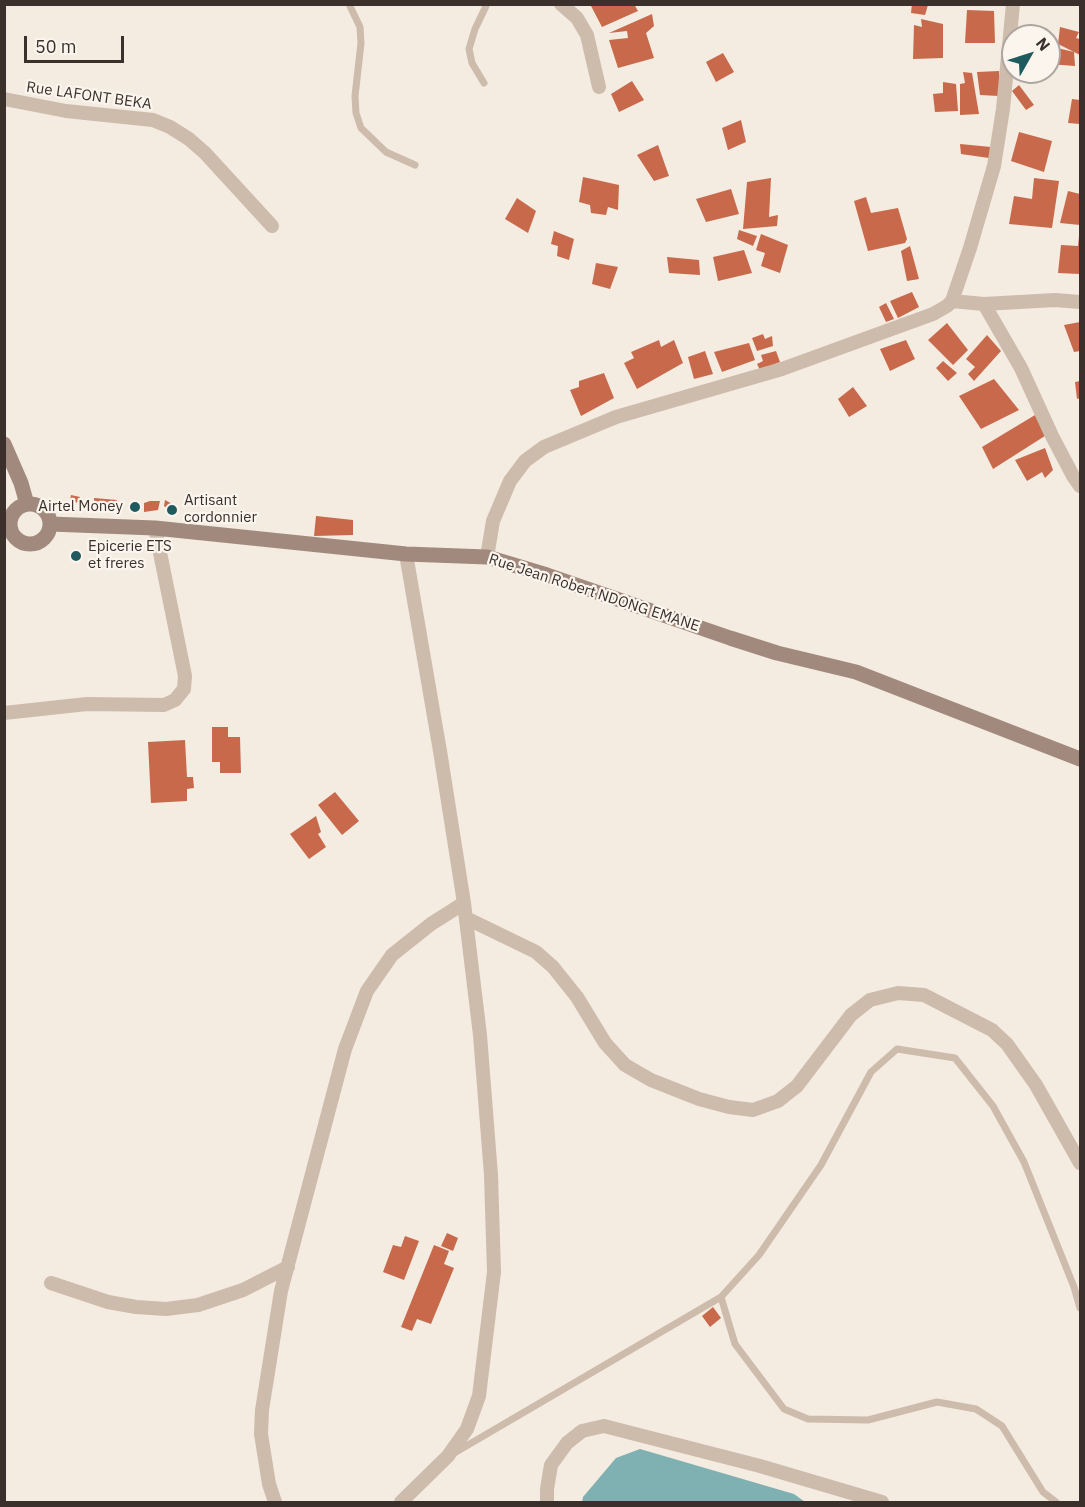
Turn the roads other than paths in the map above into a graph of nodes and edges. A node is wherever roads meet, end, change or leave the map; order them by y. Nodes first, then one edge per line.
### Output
1 (349, 4) edge
2 (487, 4) edge
3 (561, 4) edge
4 (1013, 4) edge
5 (484, 83) dead end
6 (600, 87) dead end
7 (4, 99) edge
8 (415, 165) dead end
9 (272, 226) dead end
10 (952, 301) junction
11 (1080, 302) edge
12 (984, 304) junction
13 (4, 444) edge
14 (1080, 486) edge
15 (27, 504) junction
16 (7, 520) edge
17 (50, 524) junction
18 (155, 528) junction
19 (10, 539) edge
20 (406, 554) junction
21 (487, 557) junction
22 (4, 713) edge
23 (1080, 759) edge
24 (464, 903) junction
25 (466, 918) junction
26 (1080, 1163) edge
27 (288, 1267) junction
28 (51, 1283) dead end
29 (721, 1297) junction
30 (1080, 1308) edge
31 (448, 1456) junction
32 (275, 1503) edge
33 (401, 1503) edge
34 (547, 1503) edge
35 (882, 1503) edge
36 (1056, 1503) edge

1 - 8 lane
2 - 5 lane
3 - 6 street
4 - 10 street
7 - 9 street, Rue LAFONT BEKA
10 - 12 street
10 - 21 street
11 - 12 street
12 - 14 street
13 - 15 street
15 - 16 street
15 - 17 street
16 - 19 street
17 - 18 street, Rue Jean Robert NDONG EMANE
17 - 19 street
18 - 20 street, Rue Jean Robert NDONG EMANE
18 - 22 street
20 - 21 street, Rue Jean Robert NDONG EMANE
20 - 24 street
21 - 23 street, Rue Jean Robert NDONG EMANE
24 - 25 street
24 - 27 street
25 - 26 street
25 - 31 street
27 - 28 street
27 - 32 street
29 - 30 lane
29 - 31 lane
29 - 36 lane
31 - 33 street
34 - 35 street

